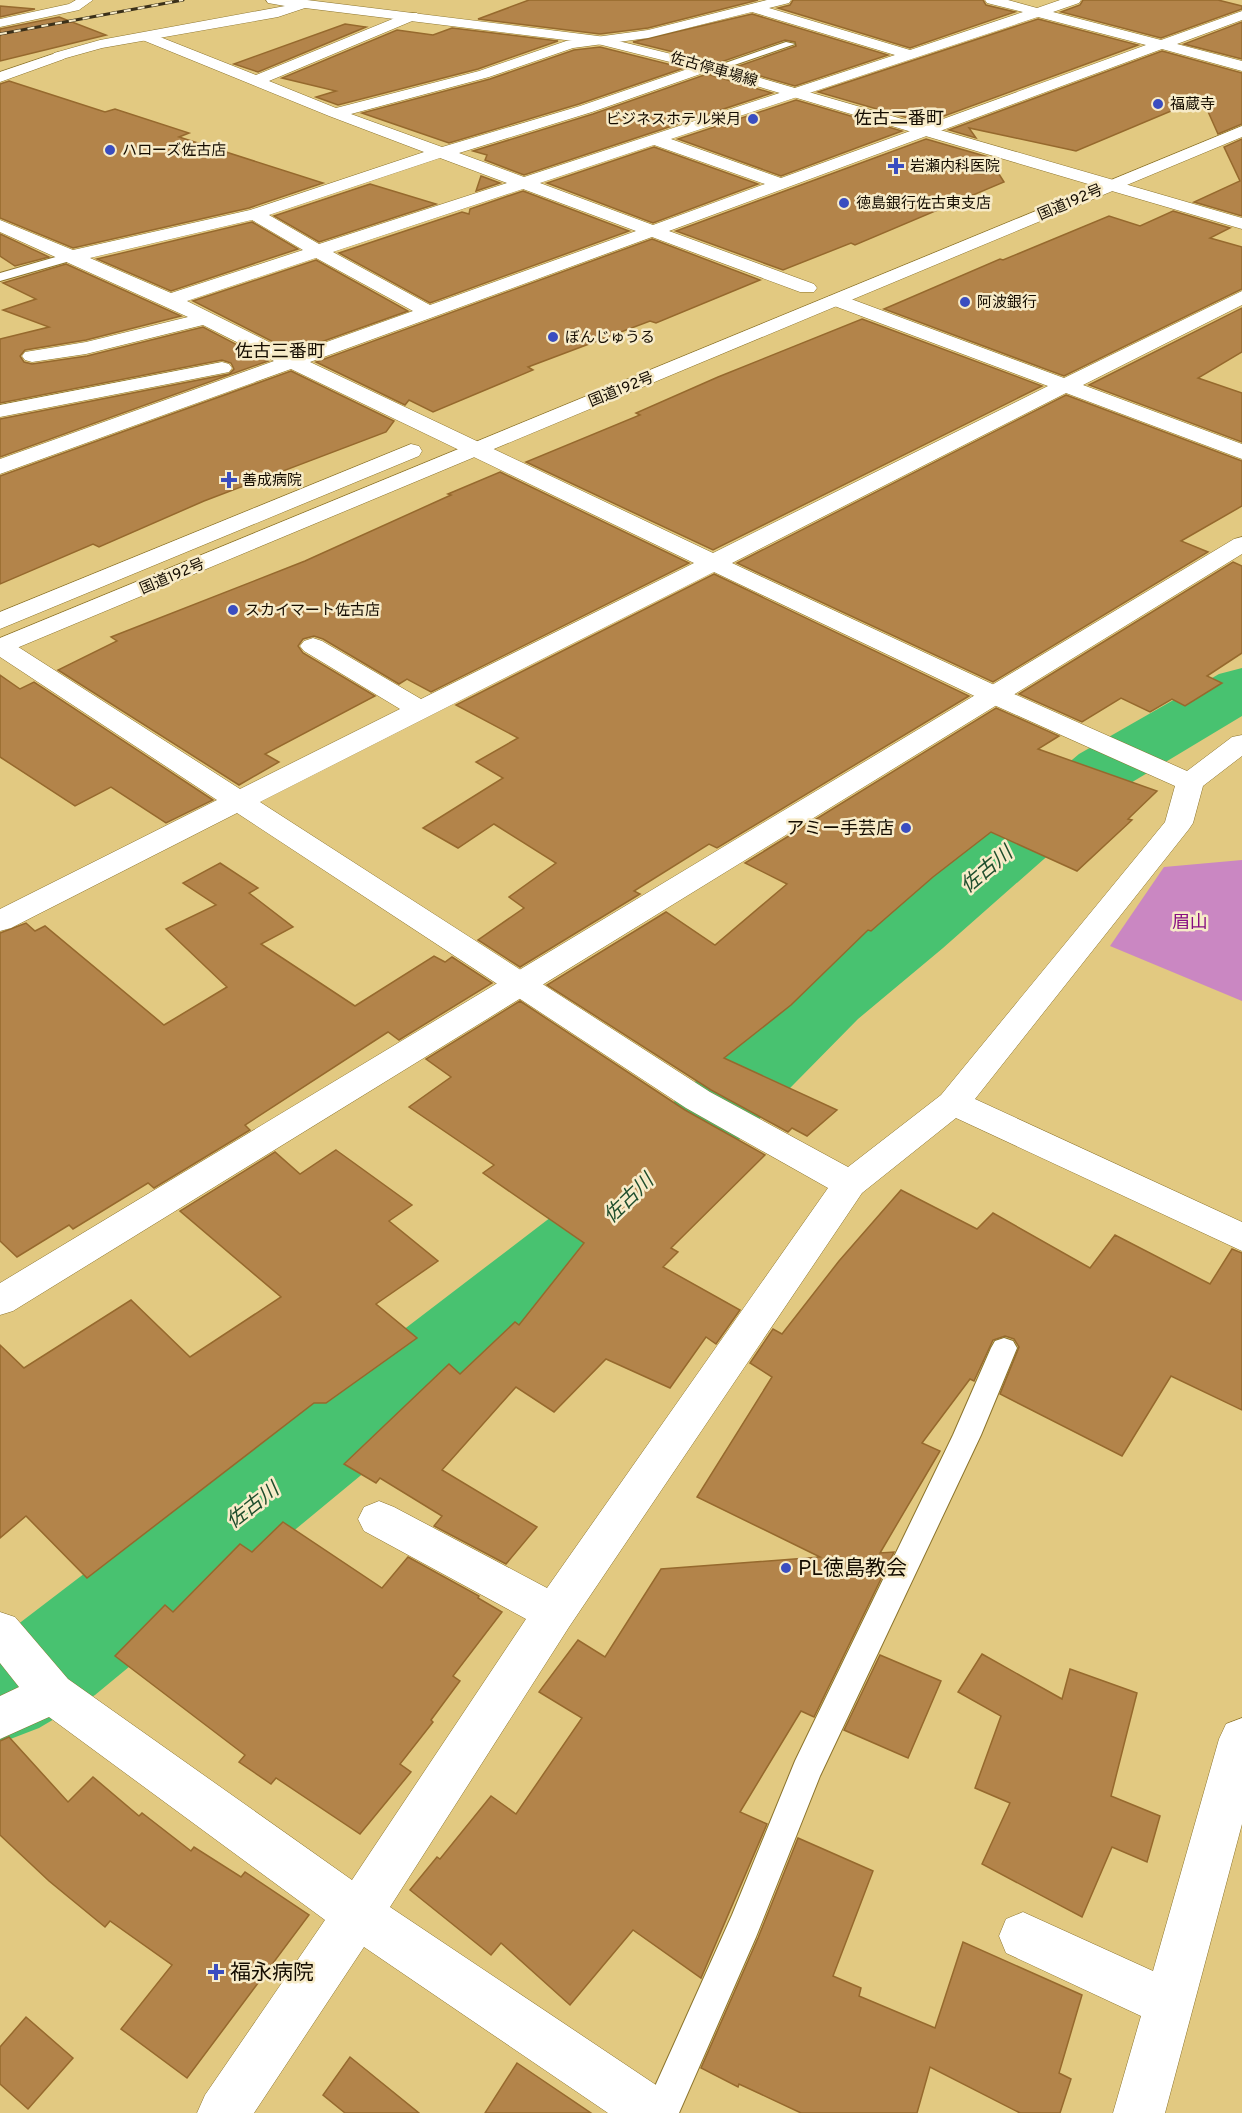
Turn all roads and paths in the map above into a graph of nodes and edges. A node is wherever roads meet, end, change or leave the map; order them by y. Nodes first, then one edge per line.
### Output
1 (86, 0) edge
2 (273, 0) edge
3 (784, 0) edge
4 (992, 0) edge
5 (1074, 0) edge
6 (310, 1) edge
7 (753, 8) junction
8 (1037, 12) junction
9 (1242, 15) edge
10 (412, 16) junction
11 (0, 23) edge
12 (145, 36) junction
13 (598, 40) junction
14 (790, 44) dead end
15 (1159, 44) junction
16 (909, 54) junction
17 (1242, 66) edge
18 (710, 68) junction
19 (0, 77) edge
20 (256, 81) junction
21 (795, 92) junction
22 (1242, 112) edge
23 (335, 113) junction
24 (928, 131) junction
25 (1242, 131) edge
26 (654, 139) junction
27 (440, 153) junction
28 (1082, 177) junction
29 (523, 183) junction
30 (781, 184) junction
31 (1112, 185) junction
32 (1000, 210) dead end
33 (255, 214) junction
34 (1242, 224) edge
35 (0, 225) edge
36 (651, 232) junction
37 (317, 250) junction
38 (74, 256) junction
39 (0, 278) edge
40 (829, 279) dead end
41 (807, 288) junction
42 (785, 297) dead end
43 (1242, 297) edge
44 (170, 300) junction
45 (836, 300) junction
46 (428, 311) junction
47 (206, 318) junction
48 (32, 356) dead end
49 (286, 358) junction
50 (1063, 386) junction
51 (0, 411) edge
52 (449, 436) junction
53 (472, 438) junction
54 (1242, 452) edge
55 (0, 467) edge
56 (1242, 544) edge
57 (714, 563) junction
58 (0, 640) edge
59 (313, 646) dead end
60 (994, 695) junction
61 (422, 711) junction
62 (1242, 743) edge
63 (1190, 782) junction
64 (240, 801) junction
65 (0, 921) edge
66 (518, 985) junction
67 (953, 1103) junction
68 (850, 1184) junction
69 (1242, 1237) edge
70 (0, 1301) edge
71 (1004, 1348) dead end
72 (379, 1519) dead end
73 (554, 1613) junction
74 (29, 1666) edge
75 (0, 1718) edge
76 (1242, 1739) edge
77 (358, 1914) junction
78 (1023, 1936) dead end
79 (1170, 2004) junction
80 (223, 2113) edge
81 (652, 2113) edge
82 (661, 2113) edge
83 (1139, 2113) edge

1 - 11 main road
2 - 6 main road, 佐古停車場線
3 - 7 main road
4 - 8 main road
5 - 8 main road
6 - 10 main road, 佐古停車場線
6 - 12 main road
7 - 13 main road
7 - 16 main road
8 - 15 main road
8 - 16 main road
9 - 15 main road
10 - 13 main road, 佐古停車場線
10 - 20 main road
12 - 19 main road
12 - 20 main road
13 - 18 main road, 佐古停車場線
13 - 23 main road
14 - 18 lane
15 - 17 main road
15 - 24 main road
16 - 21 main road
18 - 21 main road, 佐古停車場線
18 - 27 main road
20 - 23 main road
21 - 24 main road, 佐古停車場線
21 - 26 main road
22 - 28 main road, 国道192号
23 - 27 main road
24 - 28 main road, 佐古停車場線
24 - 30 main road
25 - 31 main road, 国道192号
26 - 29 main road
26 - 30 main road
27 - 29 main road
27 - 33 main road
28 - 31 main road, 佐古停車場線
28 - 32 main road, 国道192号
29 - 36 main road
29 - 37 main road
30 - 36 main road
31 - 34 main road, 佐古停車場線
31 - 45 main road, 国道192号
33 - 37 main road
33 - 38 main road
35 - 38 main road
36 - 41 main road
36 - 46 main road
37 - 44 main road
37 - 46 main road
38 - 39 lane
38 - 44 main road
40 - 41 main road
41 - 42 main road
43 - 50 main road
44 - 47 main road
45 - 50 main road
45 - 53 main road, 国道192号
46 - 49 main road
47 - 48 main road
47 - 49 main road
49 - 51 main road
49 - 52 main road
49 - 55 main road
50 - 54 main road
50 - 57 main road
52 - 53 main road
52 - 58 main road, 国道192号
53 - 57 main road
53 - 58 main road, 国道192号
56 - 60 main road
57 - 60 main road
57 - 61 main road
58 - 64 main road
59 - 61 main road
60 - 63 main road
60 - 66 main road
61 - 64 main road
62 - 63 main road
63 - 67 main road
64 - 65 main road
64 - 66 main road
66 - 68 main road
66 - 70 main road
67 - 68 main road
67 - 69 main road
68 - 73 main road
71 - 82 lane
72 - 73 main road
73 - 77 main road
74 - 75 main road
74 - 77 main road
76 - 79 main road
77 - 80 main road
77 - 81 main road
78 - 79 main road
79 - 83 main road

